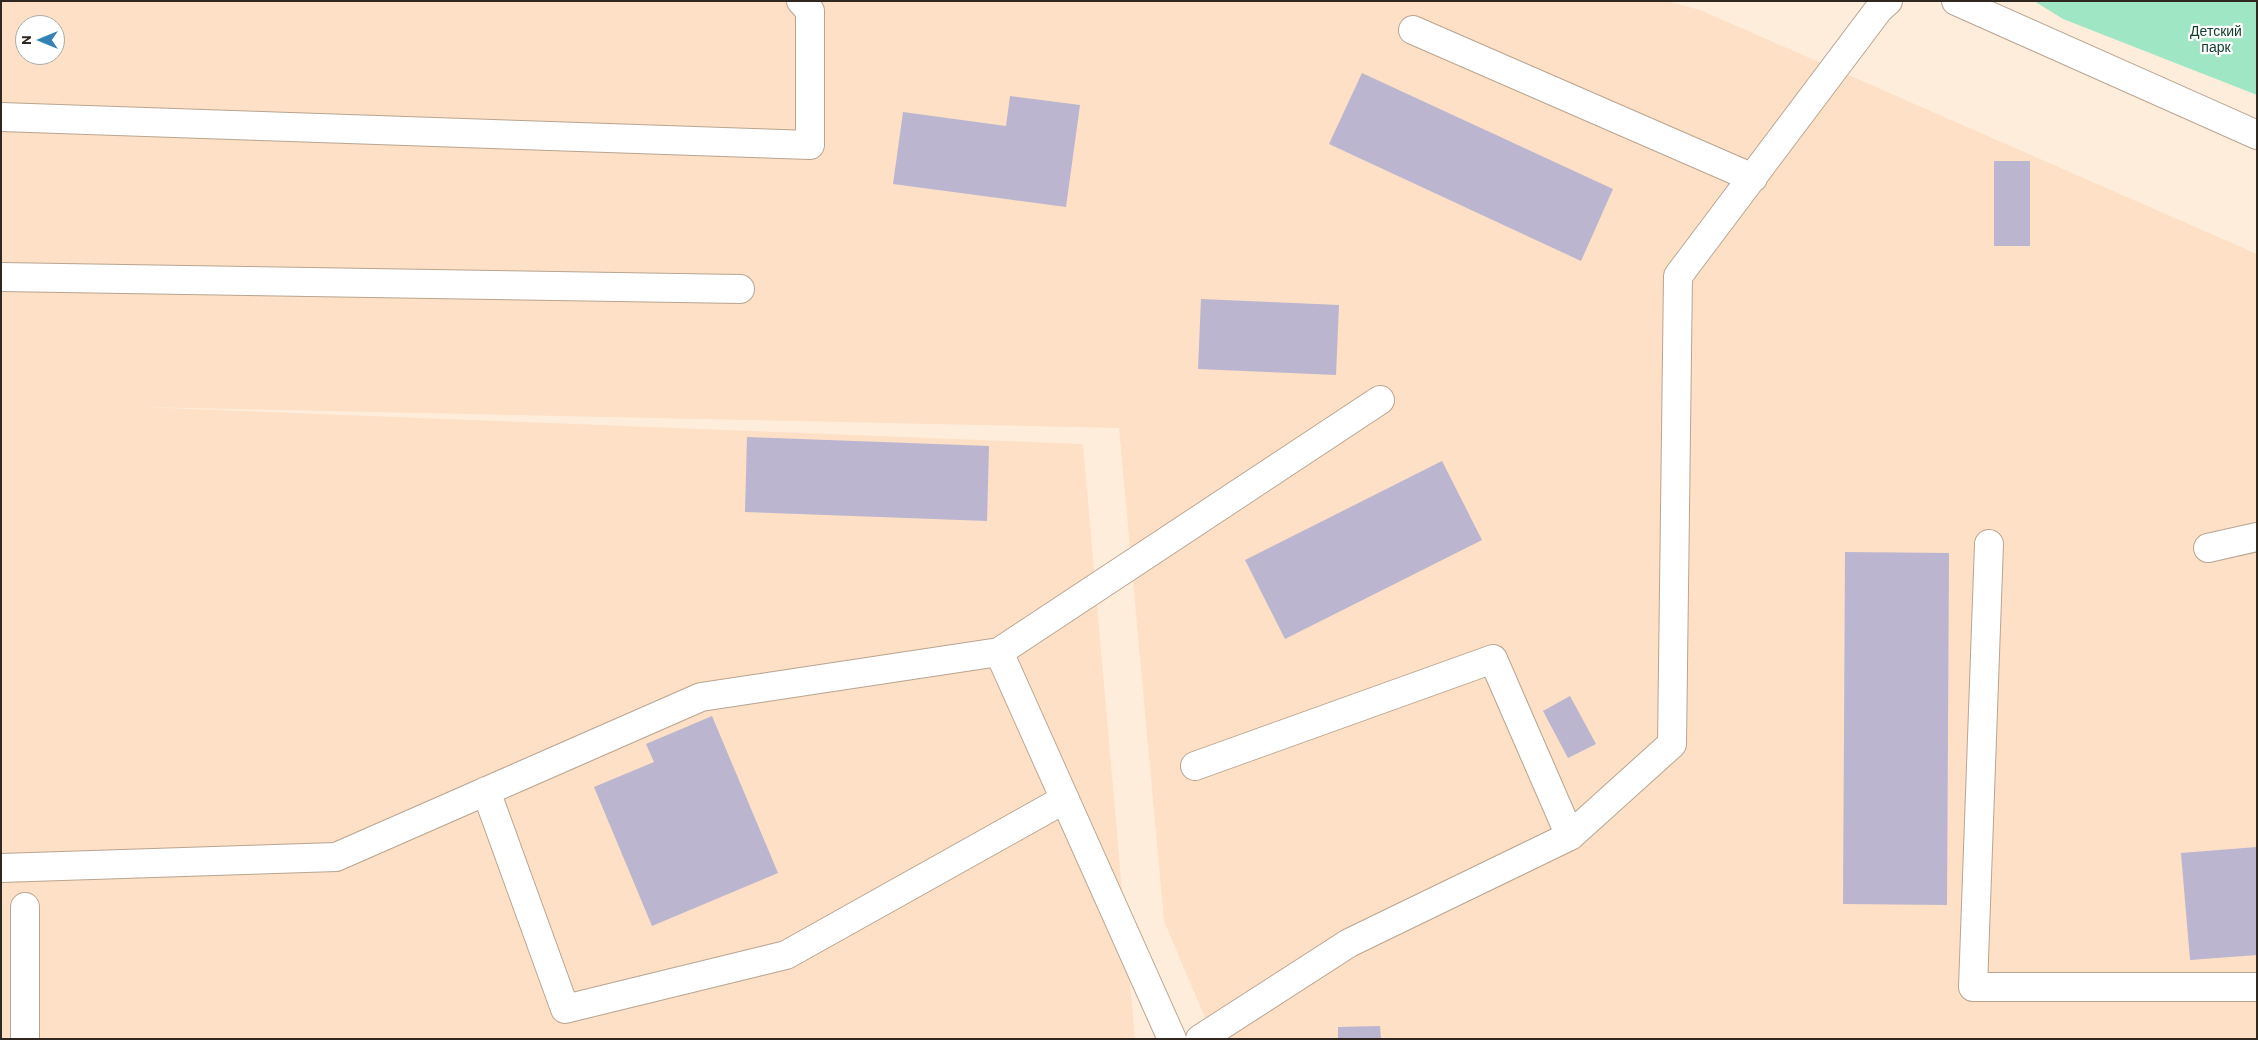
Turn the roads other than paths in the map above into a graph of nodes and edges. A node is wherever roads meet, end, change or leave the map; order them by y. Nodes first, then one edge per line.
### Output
1 (801, 1) edge
2 (1888, 1) edge
3 (1956, 1) edge
4 (1413, 30) dead end
5 (1, 117) edge
6 (2257, 135) edge
7 (1752, 178) junction
8 (1, 277) edge
9 (740, 289) dead end
10 (1380, 400) dead end
11 (2257, 536) edge
12 (1989, 544) dead end
13 (2208, 548) dead end
14 (1000, 652) junction
15 (1195, 766) dead end
16 (486, 791) junction
17 (1064, 799) junction
18 (1570, 836) junction
19 (1, 868) edge
20 (25, 907) dead end
21 (2257, 987) edge
22 (25, 1039) edge
23 (1172, 1039) edge
24 (1200, 1039) edge

1 - 5 lane
2 - 7 lane
3 - 6 lane
4 - 7 lane
7 - 18 lane
8 - 9 lane
10 - 14 lane
11 - 13 lane
12 - 21 lane
14 - 16 lane
14 - 17 lane
15 - 18 lane
16 - 17 lane
16 - 19 lane
17 - 23 lane
18 - 24 lane
20 - 22 lane

